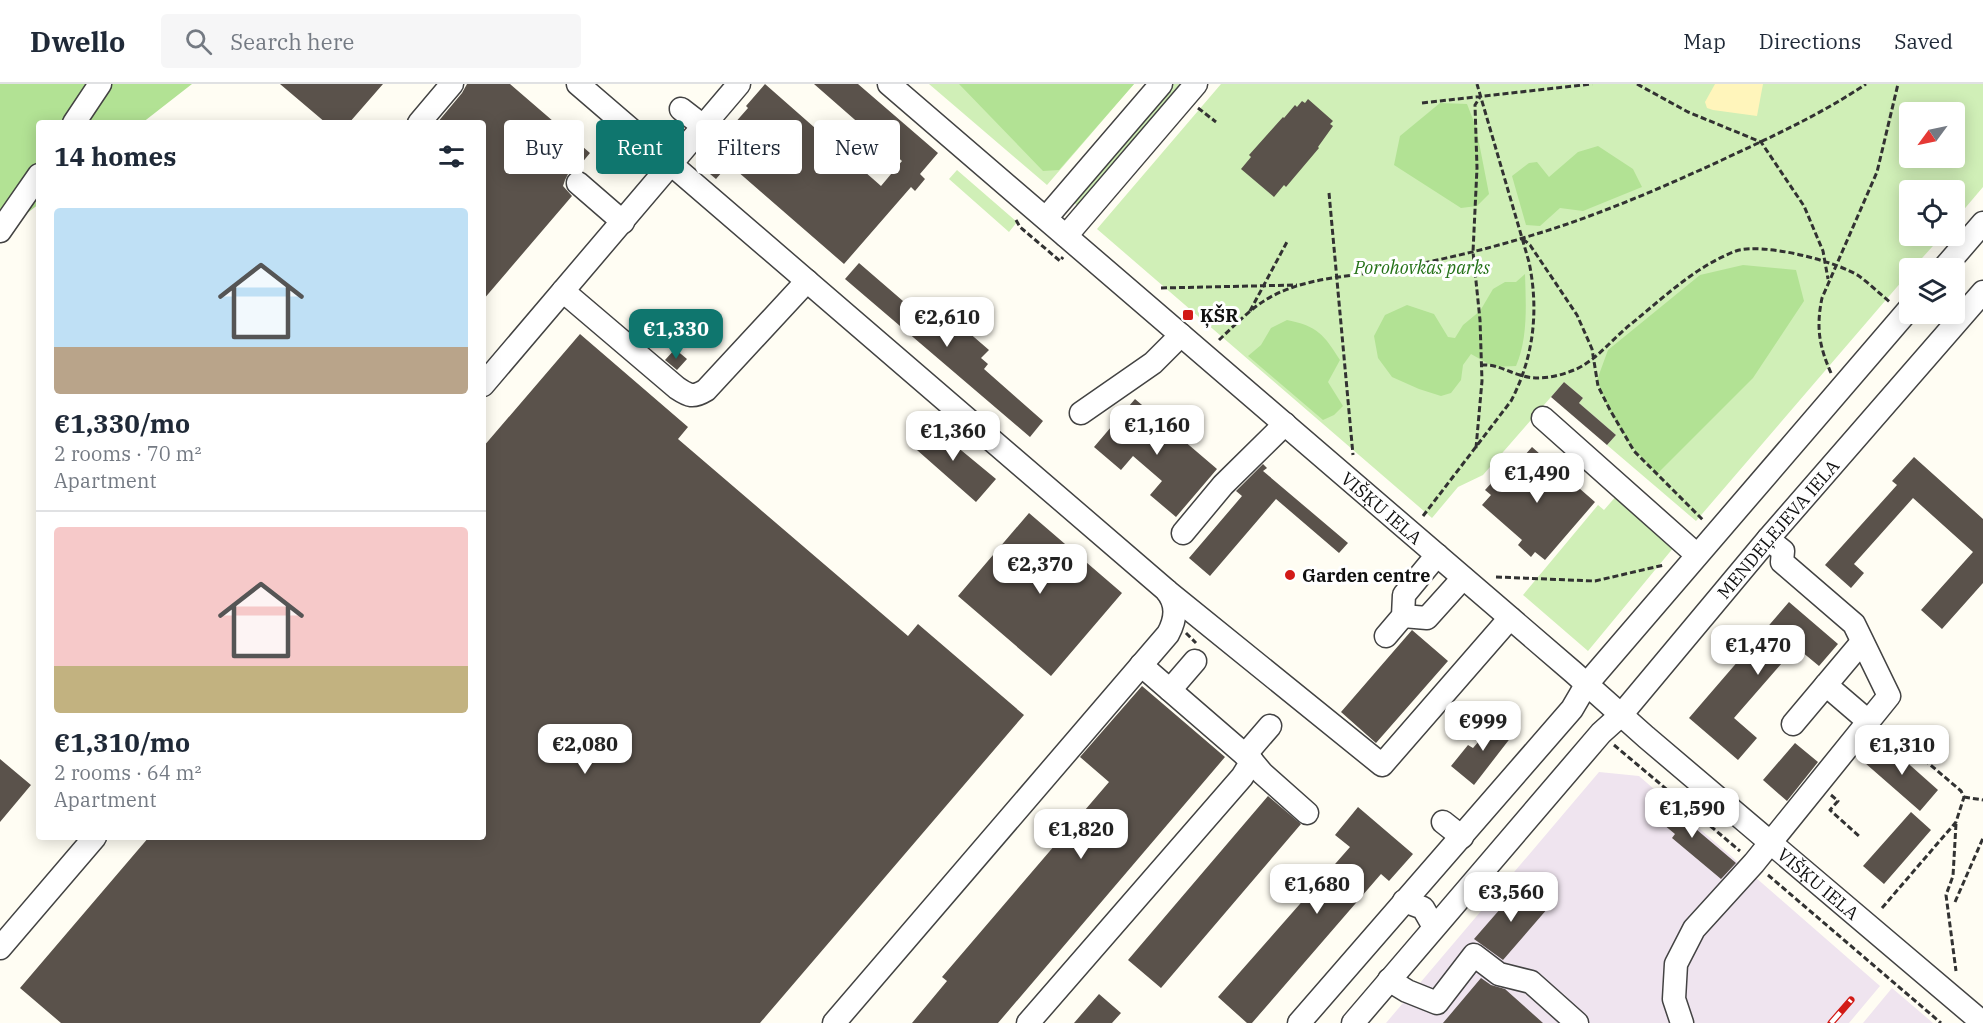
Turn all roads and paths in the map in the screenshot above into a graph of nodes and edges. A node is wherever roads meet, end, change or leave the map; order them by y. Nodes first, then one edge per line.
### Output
1 (100, 84) edge
2 (578, 84) edge
3 (739, 84) edge
4 (889, 84) edge
5 (1161, 84) edge
6 (1196, 84) edge
7 (1477, 84) edge
8 (1592, 84) edge
9 (1637, 84) edge
10 (1866, 84) edge
11 (1898, 84) edge
12 (448, 86) edge
13 (1480, 97) junction
14 (1422, 103) dead end
15 (1197, 107) dead end
16 (681, 108) dead end
17 (76, 120) edge
18 (421, 120) edge
19 (620, 120) edge
20 (707, 120) edge
21 (696, 121) edge
22 (1216, 122) dead end
23 (696, 133) edge
24 (1761, 142) junction
25 (684, 148) edge
26 (663, 174) edge
27 (683, 174) edge
28 (36, 179) edge
29 (578, 183) dead end
30 (1329, 193) dead end
31 (1046, 218) junction
32 (623, 222) junction
33 (1983, 223) edge
34 (1020, 227) dead end
35 (0, 231) edge
36 (1066, 236) junction
37 (1523, 238) junction
38 (1288, 240) dead end
39 (1473, 252) junction
40 (1953, 258) edge
41 (1060, 261) dead end
42 (1825, 261) junction
43 (1835, 266) junction
44 (1336, 277) junction
45 (1828, 280) junction
46 (807, 281) junction
47 (1300, 285) junction
48 (1263, 286) junction
49 (1161, 288) dead end
50 (563, 291) junction
51 (1983, 292) edge
52 (1899, 305) edge
53 (1899, 307) edge
54 (1249, 313) junction
55 (1181, 335) junction
56 (1219, 340) dead end
57 (1593, 357) junction
58 (1481, 365) junction
59 (1831, 373) dead end
60 (1522, 376) junction
61 (486, 382) edge
62 (1082, 413) dead end
63 (1543, 418) dead end
64 (1285, 424) junction
65 (1476, 449) junction
66 (1353, 455) dead end
67 (1424, 516) dead end
68 (1704, 520) dead end
69 (1183, 533) dead end
70 (1768, 539) junction
71 (1437, 555) junction
72 (1697, 555) junction
73 (1666, 564) dead end
74 (1496, 577) dead end
75 (1463, 578) junction
76 (1166, 590) junction
77 (1403, 616) junction
78 (1510, 618) junction
79 (1386, 636) dead end
80 (1862, 642) junction
81 (1195, 661) dead end
82 (1141, 665) junction
83 (1826, 684) junction
84 (1586, 685) junction
85 (1170, 690) junction
86 (1621, 715) junction
87 (1870, 718) junction
88 (1793, 724) dead end
89 (1270, 726) dead end
90 (1608, 740) dead end
91 (1249, 758) junction
92 (1818, 783) junction
93 (1964, 797) junction
94 (1983, 800) edge
95 (1307, 813) dead end
96 (1443, 822) dead end
97 (1956, 822) junction
98 (1462, 837) junction
99 (1860, 837) dead end
100 (1983, 838) edge
101 (92, 840) edge
102 (1770, 842) junction
103 (1754, 862) junction
104 (1404, 901) junction
105 (1955, 902) dead end
106 (1882, 908) dead end
107 (1434, 927) junction
108 (0, 948) edge
109 (1956, 971) dead end
110 (1389, 980) junction
111 (1934, 1017) junction
112 (834, 1023) edge
113 (1028, 1023) edge
114 (1299, 1023) edge
115 (1353, 1023) edge
116 (1577, 1023) edge
117 (1682, 1023) edge
118 (1934, 1023) edge
119 (1941, 1023) edge
120 (1983, 1023) edge

1 - 17 street
2 - 19 street
3 - 20 street
4 - 31 street, VIŠĶU IELA
5 - 31 street
6 - 36 street
7 - 13 path
8 - 13 path
9 - 24 path
10 - 24 path
11 - 43 path
12 - 18 street
13 - 14 path
13 - 37 path
13 - 39 path
15 - 22 path
16 - 21 street
23 - 25 street
24 - 37 path
24 - 42 path
26 - 32 street
27 - 46 street
28 - 35 street
29 - 32 street
30 - 44 path
31 - 36 street, VIŠĶU IELA
32 - 50 street
33 - 40 street
34 - 41 path
36 - 55 street, VIŠĶU IELA
37 - 39 path
37 - 57 path
37 - 60 path
38 - 48 path
39 - 44 path
39 - 58 path
42 - 43 path
42 - 45 path
42 - 57 path
43 - 45 path
43 - 52 path
44 - 47 path
44 - 66 path
45 - 59 path
46 - 50 street
46 - 76 street
47 - 48 path
47 - 54 path
48 - 49 path
48 - 54 path
50 - 61 street
51 - 70 street, MENDEĻEJEVA IELA
53 - 72 street
54 - 56 path
55 - 62 street
55 - 64 street, VIŠĶU IELA
57 - 60 path
57 - 68 path
58 - 60 path
58 - 65 path
60 - 65 path
63 - 72 street
64 - 69 street
64 - 71 street, VIŠĶU IELA
65 - 67 path
70 - 80 street
70 - 86 street, MENDEĻEJEVA IELA
71 - 75 street, VIŠĶU IELA
71 - 77 street
72 - 84 street
73 - 74 path
75 - 77 street
75 - 78 street, VIŠĶU IELA
76 - 78 street
76 - 82 street
77 - 79 street
78 - 84 street, VIŠĶU IELA
80 - 83 street
80 - 87 street
81 - 85 street
82 - 85 street
82 - 112 street
83 - 87 street
83 - 88 street
84 - 86 street, VIŠĶU IELA
84 - 98 street
85 - 91 street
86 - 102 street, VIŠĶU IELA
86 - 107 street, MENDEĻEJEVA IELA
87 - 92 street
87 - 93 path
89 - 91 street
90 - 103 path
91 - 95 street
91 - 113 street
92 - 99 path
92 - 102 street
93 - 94 path
93 - 97 path
96 - 98 street
97 - 106 path
97 - 109 path
98 - 104 street
100 - 105 path
101 - 108 street
102 - 103 street
102 - 120 street, VIŠĶU IELA
103 - 111 path
103 - 117 street
104 - 107 street
104 - 114 street
107 - 110 street, MENDEĻEJEVA IELA
110 - 115 street, MENDEĻEJEVA IELA
110 - 116 street
111 - 118 path
111 - 119 path

